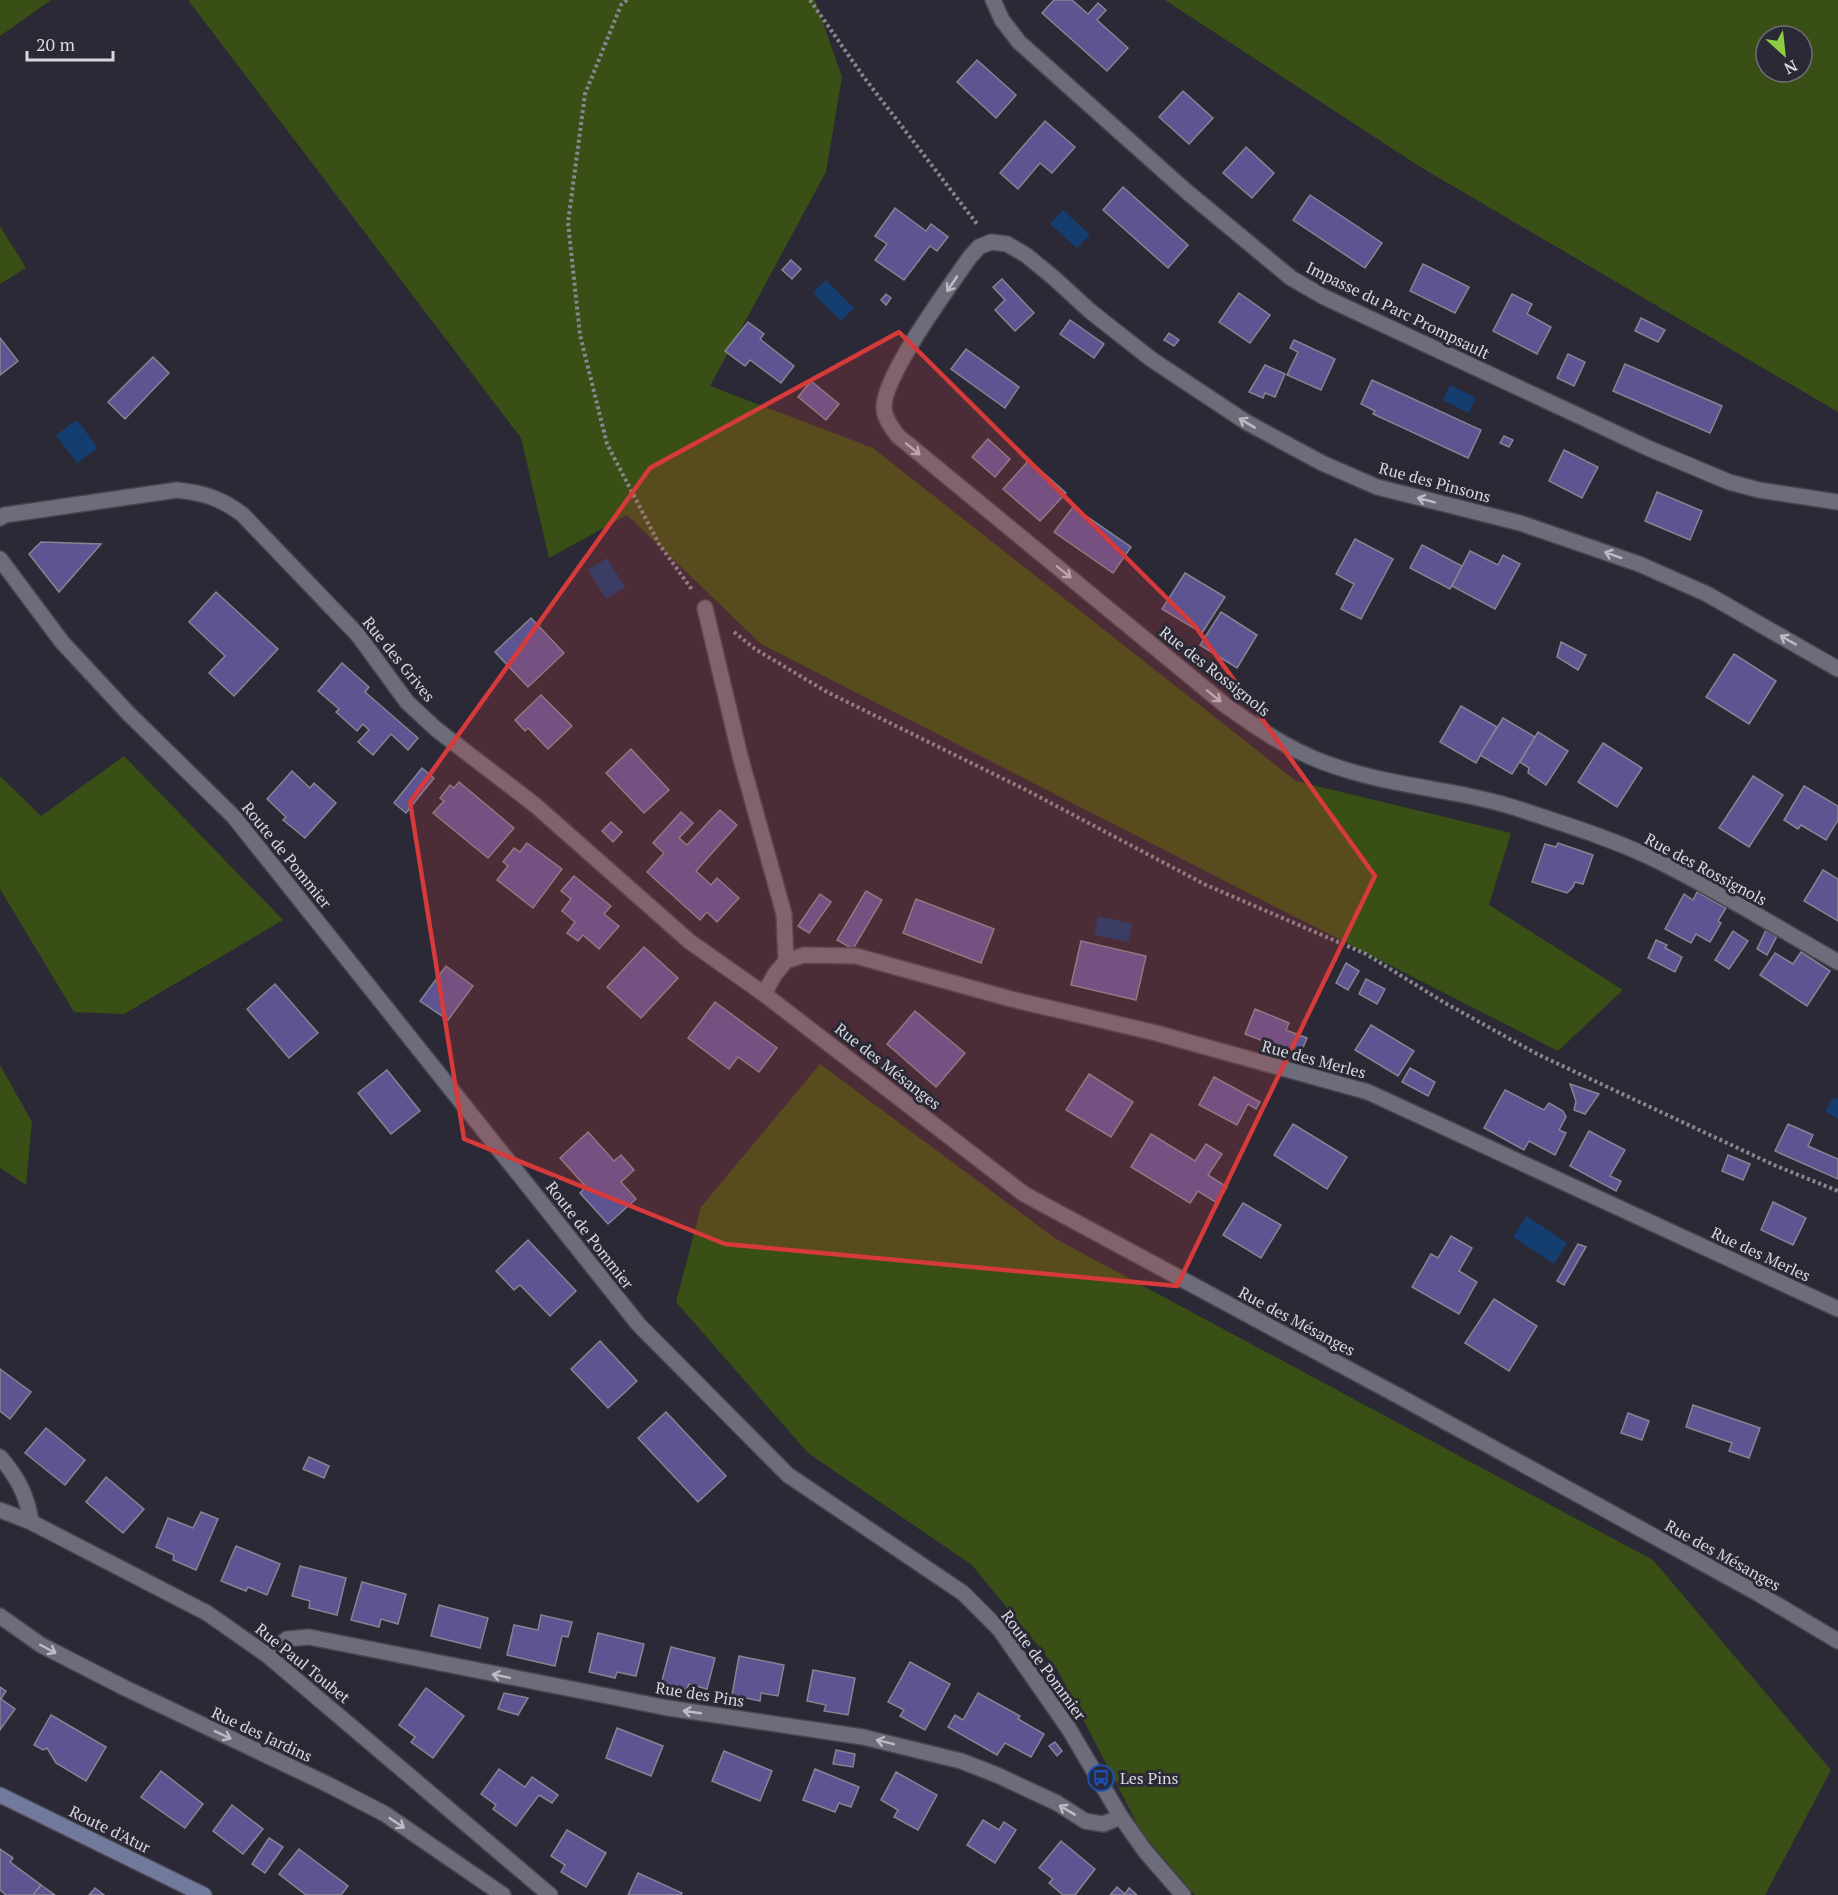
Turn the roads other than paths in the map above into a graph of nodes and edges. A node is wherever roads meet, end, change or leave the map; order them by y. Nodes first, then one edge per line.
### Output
1 (993, 0) edge
2 (991, 242) joint
3 (1838, 501) edge
4 (0, 518) edge
5 (0, 559) edge
6 (705, 608) road end
7 (1838, 669) edge
8 (786, 961) junction
9 (1838, 962) edge
10 (764, 993) junction
11 (1838, 1310) edge
12 (0, 1457) edge
13 (0, 1510) edge
14 (31, 1522) junction
15 (0, 1616) edge
16 (1838, 1641) edge
17 (267, 1655) junction
18 (0, 1795) edge
19 (1120, 1817) junction
20 (204, 1895) edge
21 (503, 1895) edge
22 (550, 1895) edge
23 (1183, 1895) edge

1 - 3 street, Impasse du Parc Prompsault
7 -> 2 street, Rue des Pinsons
2 -> 9 street, Rue des Rossignols
4 - 10 street, Rue des Grives
5 - 19 street, Route de Pommier
6 - 8 street
8 - 10 street
8 - 11 street, Rue des Merles
10 - 16 street, Rue des Mésanges
12 - 14 street
13 - 14 street, Rue Paul Toubet
14 - 17 street, Rue Paul Toubet
15 -> 21 street, Rue des Jardins
19 -> 17 street, Rue des Pins
17 - 22 street, Rue Paul Toubet
18 - 20 main road, Route d'Atur
19 - 23 street, Route de Pommier

